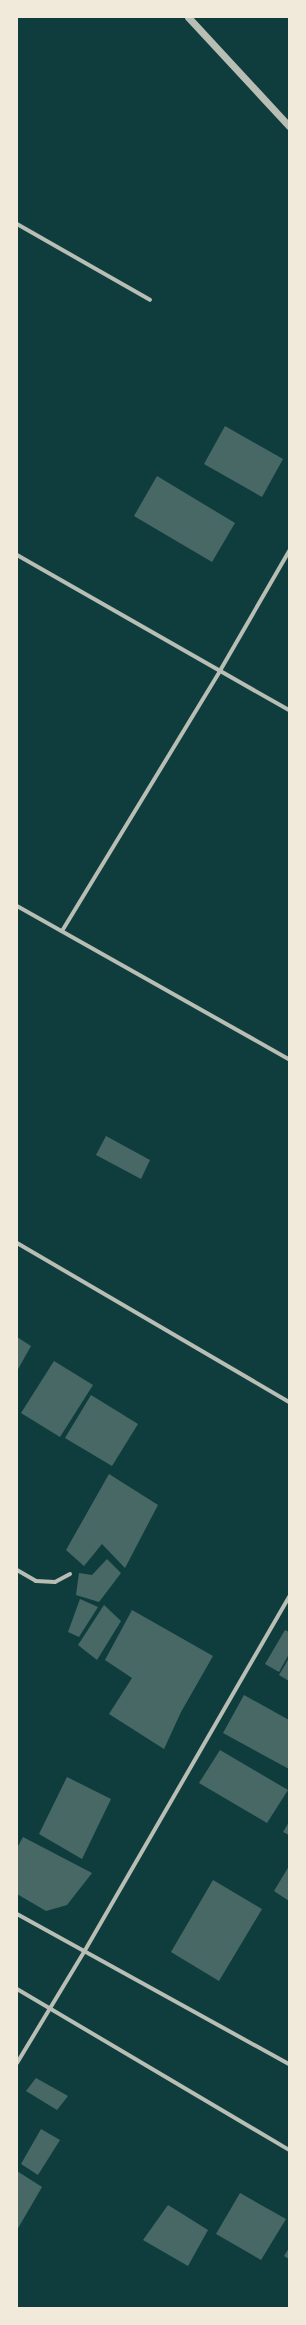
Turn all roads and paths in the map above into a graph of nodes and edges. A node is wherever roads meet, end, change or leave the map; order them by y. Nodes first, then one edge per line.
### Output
1 (188, 17) edge
2 (289, 126) edge
3 (17, 224) edge
4 (150, 300) dead end
5 (289, 551) edge
6 (17, 555) edge
7 (221, 669) junction
8 (289, 710) edge
9 (17, 906) edge
10 (62, 931) junction
11 (289, 1059) edge
12 (17, 1242) edge
13 (289, 1402) edge
14 (17, 1570) edge
15 (70, 1574) dead end
16 (289, 1597) edge
17 (17, 1914) edge
18 (84, 1952) junction
19 (17, 1989) edge
20 (50, 2008) junction
21 (17, 2063) edge
22 (289, 2064) edge
23 (289, 2150) edge

1 - 2 street
3 - 4 street
5 - 7 street
6 - 7 street
7 - 8 street
7 - 10 street
9 - 10 street
10 - 11 street
12 - 13 street
14 - 15 street
16 - 18 street
17 - 18 street
18 - 20 street
18 - 22 street
19 - 20 street
20 - 21 street
20 - 23 street

